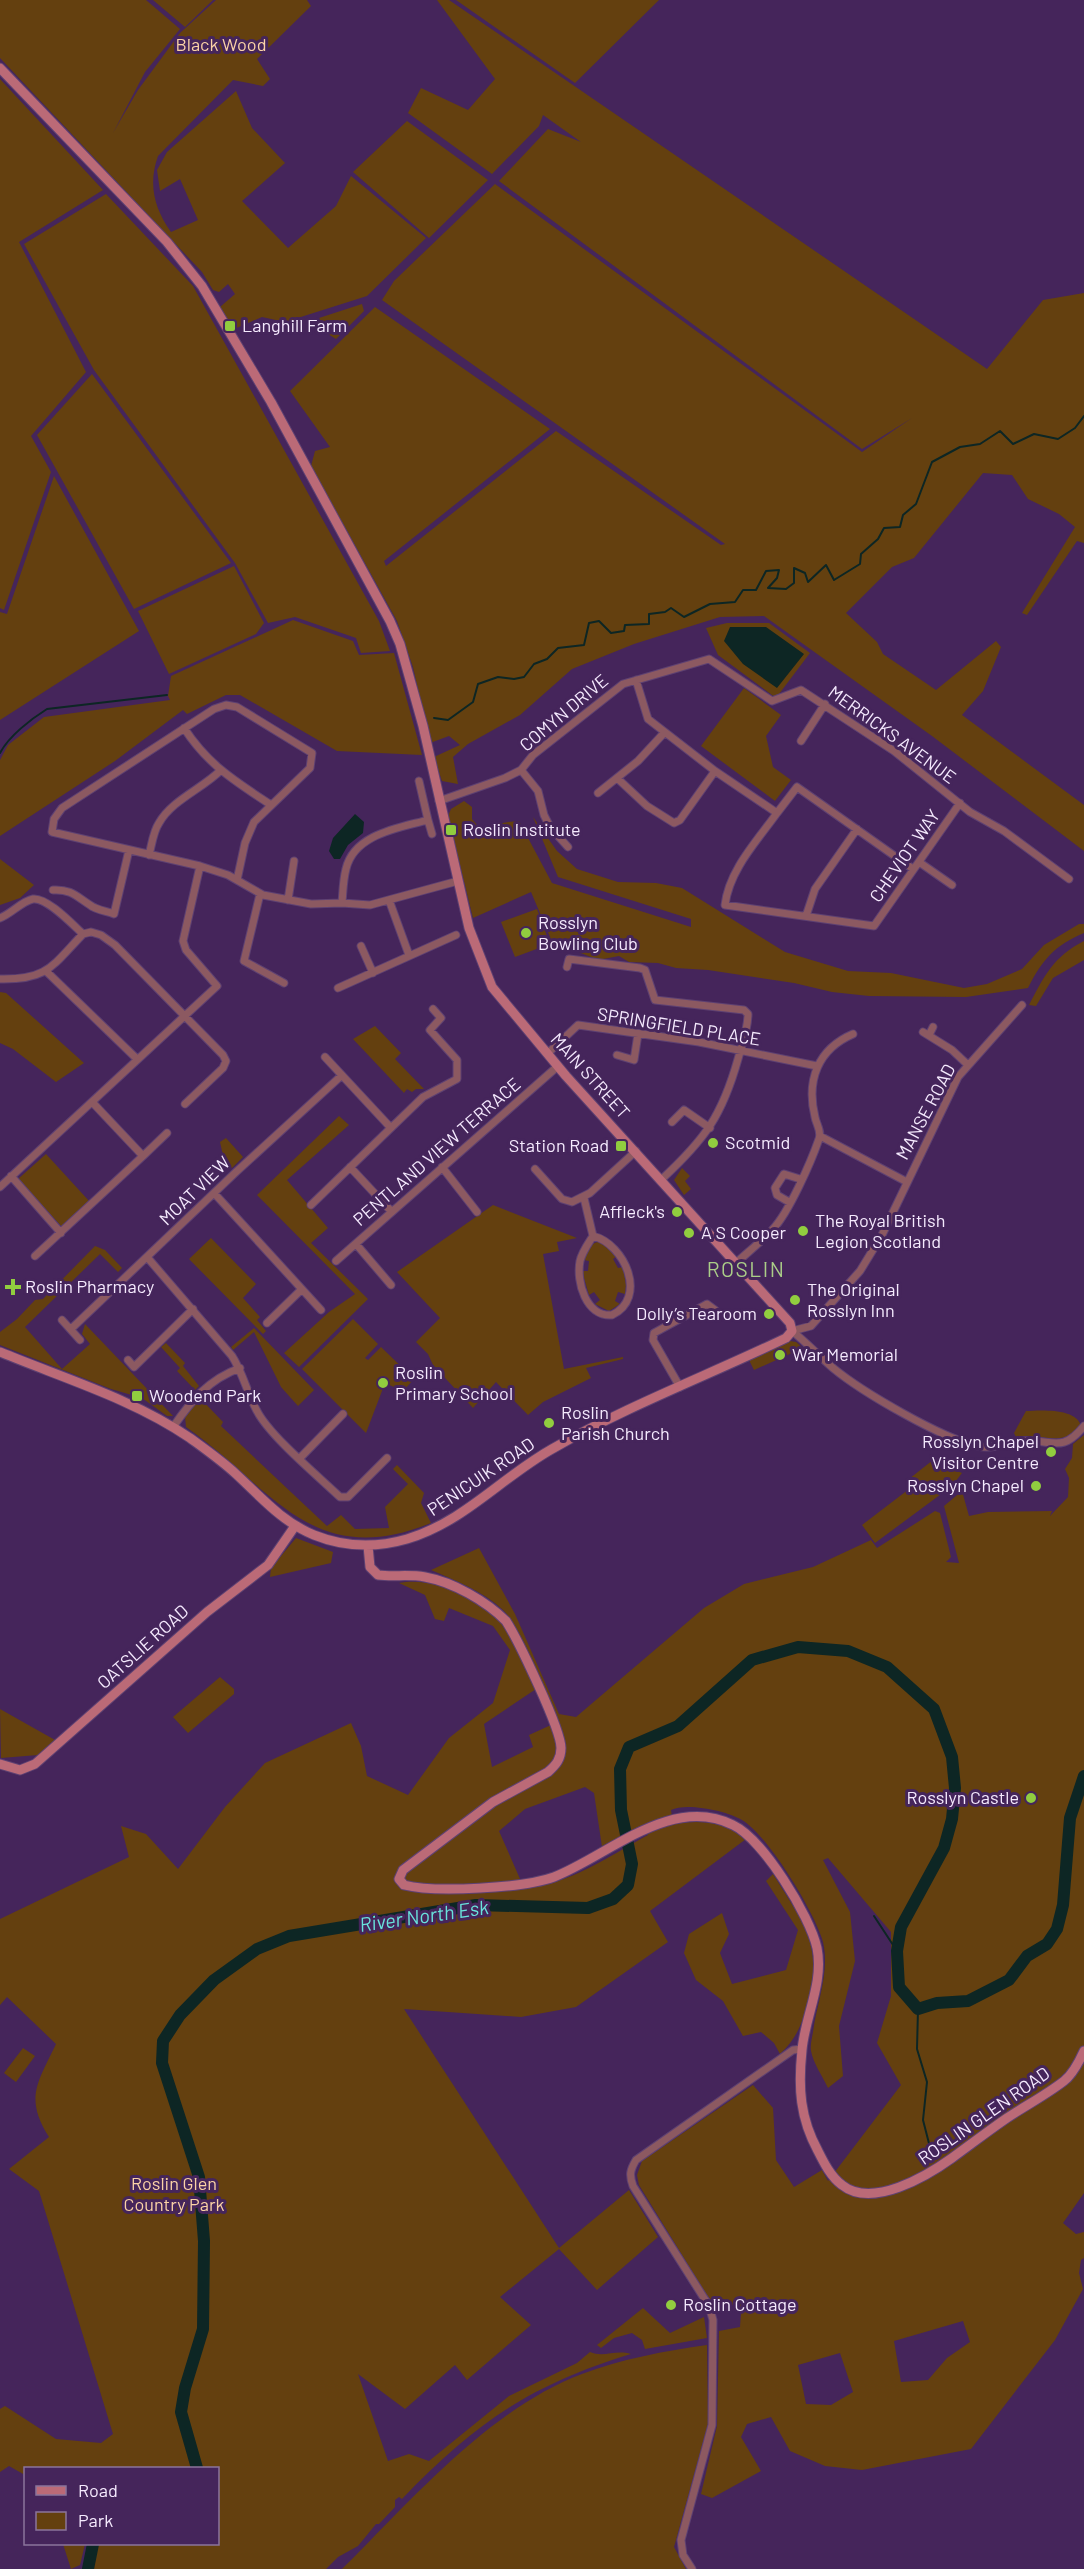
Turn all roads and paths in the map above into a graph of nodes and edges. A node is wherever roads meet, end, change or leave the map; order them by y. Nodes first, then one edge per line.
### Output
1 (0, 68) edge
2 (636, 680) junction
3 (772, 701) joint
4 (825, 704) junction
5 (184, 728) junction
6 (664, 733) junction
7 (801, 741) dead end
8 (221, 770) junction
9 (521, 770) junction
10 (715, 771) junction
11 (617, 778) junction
12 (419, 781) dead end
13 (598, 793) dead end
14 (439, 801) junction
15 (960, 803) junction
16 (271, 805) junction
17 (777, 813) junction
18 (428, 820) junction
19 (857, 829) junction
20 (432, 834) dead end
21 (568, 847) dead end
22 (129, 850) junction
23 (149, 855) junction
24 (294, 861) dead end
25 (919, 862) junction
26 (200, 866) junction
27 (914, 869) junction
28 (1069, 879) dead end
29 (237, 880) junction
30 (458, 881) junction
31 (952, 885) dead end
32 (53, 890) dead end
33 (260, 894) junction
34 (288, 900) junction
35 (389, 900) junction
36 (342, 903) junction
37 (806, 916) junction
38 (0, 918) edge
39 (83, 934) junction
40 (456, 935) dead end
41 (361, 946) dead end
42 (409, 955) junction
43 (567, 967) dead end
44 (47, 972) junction
45 (373, 973) junction
46 (0, 979) edge
47 (284, 982) dead end
48 (338, 988) dead end
49 (1022, 1005) dead end
50 (433, 1009) dead end
51 (186, 1015) junction
52 (933, 1027) dead end
53 (638, 1034) junction
54 (853, 1034) dead end
55 (740, 1052) junction
56 (547, 1054) junction
57 (617, 1055) dead end
58 (325, 1057) dead end
59 (137, 1059) junction
60 (968, 1065) junction
61 (558, 1066) junction
62 (817, 1066) junction
63 (341, 1076) junction
64 (93, 1103) junction
65 (185, 1104) dead end
66 (672, 1122) dead end
67 (391, 1128) junction
68 (710, 1128) junction
69 (167, 1133) dead end
70 (820, 1136) junction
71 (636, 1151) junction
72 (143, 1156) junction
73 (350, 1167) junction
74 (442, 1167) junction
75 (535, 1169) dead end
76 (11, 1176) junction
77 (662, 1179) junction
78 (800, 1179) junction
79 (907, 1182) junction
80 (0, 1187) edge
81 (214, 1193) junction
82 (584, 1198) junction
83 (789, 1202) junction
84 (311, 1205) dead end
85 (392, 1212) junction
86 (477, 1212) dead end
87 (60, 1233) junction
88 (593, 1236) junction
89 (356, 1244) junction
90 (35, 1256) dead end
91 (147, 1257) junction
92 (336, 1261) dead end
93 (736, 1263) junction
94 (391, 1285) dead end
95 (301, 1290) junction
96 (193, 1309) junction
97 (321, 1310) dead end
98 (715, 1310) dead end
99 (62, 1320) dead end
100 (268, 1320) dead end
101 (71, 1329) junction
102 (792, 1331) junction
103 (80, 1340) dead end
104 (0, 1352) edge
105 (128, 1360) dead end
106 (240, 1368) junction
107 (680, 1387) junction
108 (343, 1414) dead end
109 (1084, 1426) edge
110 (173, 1427) junction
111 (387, 1458) dead end
112 (299, 1459) junction
113 (295, 1526) junction
114 (368, 1546) junction
115 (0, 1764) edge
116 (802, 2049) junction
117 (1084, 2051) edge
118 (692, 2569) edge

1 - 14 main road, MAIN STREET
2 - 3 street, COMYN DRIVE
2 - 6 street
2 - 9 street, COMYN DRIVE
3 - 4 street, MERRICKS AVENUE
4 - 7 street
4 - 15 street, MERRICKS AVENUE
5 - 8 street
5 - 16 street
5 - 22 street
6 - 10 street
6 - 11 street
8 - 16 street
8 - 23 street
9 - 14 street, COMYN DRIVE
9 - 21 street
10 - 11 street
10 - 17 street
11 - 13 street
12 - 18 street
14 - 30 main road, MAIN STREET
15 - 25 street, CHEVIOT WAY
15 - 28 street, MERRICKS AVENUE
16 - 29 street
17 - 19 street
17 - 37 street
18 - 20 street
18 - 36 street
19 - 27 street
19 - 37 street
22 - 23 street
22 - 32 street
23 - 26 street
24 - 34 street
25 - 27 street, CHEVIOT WAY
25 - 31 street
26 - 29 street
26 - 51 street
27 - 37 street, CHEVIOT WAY
29 - 33 street
30 - 35 street
30 - 56 main road, MAIN STREET
33 - 34 street
33 - 47 street
34 - 36 street
35 - 36 street
35 - 42 street
38 - 39 street
39 - 44 street
39 - 51 street
40 - 42 street
41 - 45 street
42 - 45 street
43 - 55 street
44 - 46 street
44 - 59 street
45 - 48 street
49 - 60 street, MANSE ROAD
50 - 67 street
51 - 59 street
51 - 65 street
52 - 60 street
53 - 55 street, SPRINGFIELD PLACE
53 - 56 street, SPRINGFIELD PLACE
53 - 57 street
54 - 62 street
55 - 62 street, SPRINGFIELD PLACE
55 - 68 street
56 - 61 main road, MAIN STREET
58 - 63 street
59 - 64 street
60 - 79 street, MANSE ROAD
61 - 71 main road, MAIN STREET
61 - 74 street, PENTLAND VIEW TERRACE
62 - 70 street
63 - 67 street
63 - 81 street, MOAT VIEW
64 - 72 street
64 - 76 street
66 - 68 street
67 - 73 street
68 - 77 street
69 - 72 street
70 - 78 street
70 - 79 street, MANSE ROAD
71 - 77 main road, MAIN STREET
71 - 82 street
72 - 87 street
73 - 84 street
73 - 85 street
74 - 85 street, PENTLAND VIEW TERRACE
74 - 86 street
75 - 82 street
76 - 80 street
76 - 87 street
77 - 93 main road, MAIN STREET
78 - 83 street
78 - 83 street
79 - 102 street, MANSE ROAD
81 - 91 street, MOAT VIEW
81 - 95 street
82 - 88 street
83 - 93 street
85 - 89 street, PENTLAND VIEW TERRACE
87 - 90 street
88 - 88 street
89 - 92 street, PENTLAND VIEW TERRACE
89 - 94 street
91 - 96 street
91 - 101 street, MOAT VIEW
93 - 102 main road, MAIN STREET
95 - 97 street
95 - 100 street
96 - 105 street
96 - 106 street
98 - 107 street
99 - 101 street
101 - 103 street
102 - 107 main road, PENICUIK ROAD
102 - 109 street
104 - 110 main road, PENICUIK ROAD
106 - 110 street
106 - 112 street
107 - 114 main road, PENICUIK ROAD
108 - 112 street
110 - 113 main road, PENICUIK ROAD
111 - 112 street
113 - 114 main road, PENICUIK ROAD
113 - 115 main road, OATSLIE ROAD
114 - 116 main road, ROSLIN GLEN ROAD
116 - 117 main road, ROSLIN GLEN ROAD
116 - 118 street

